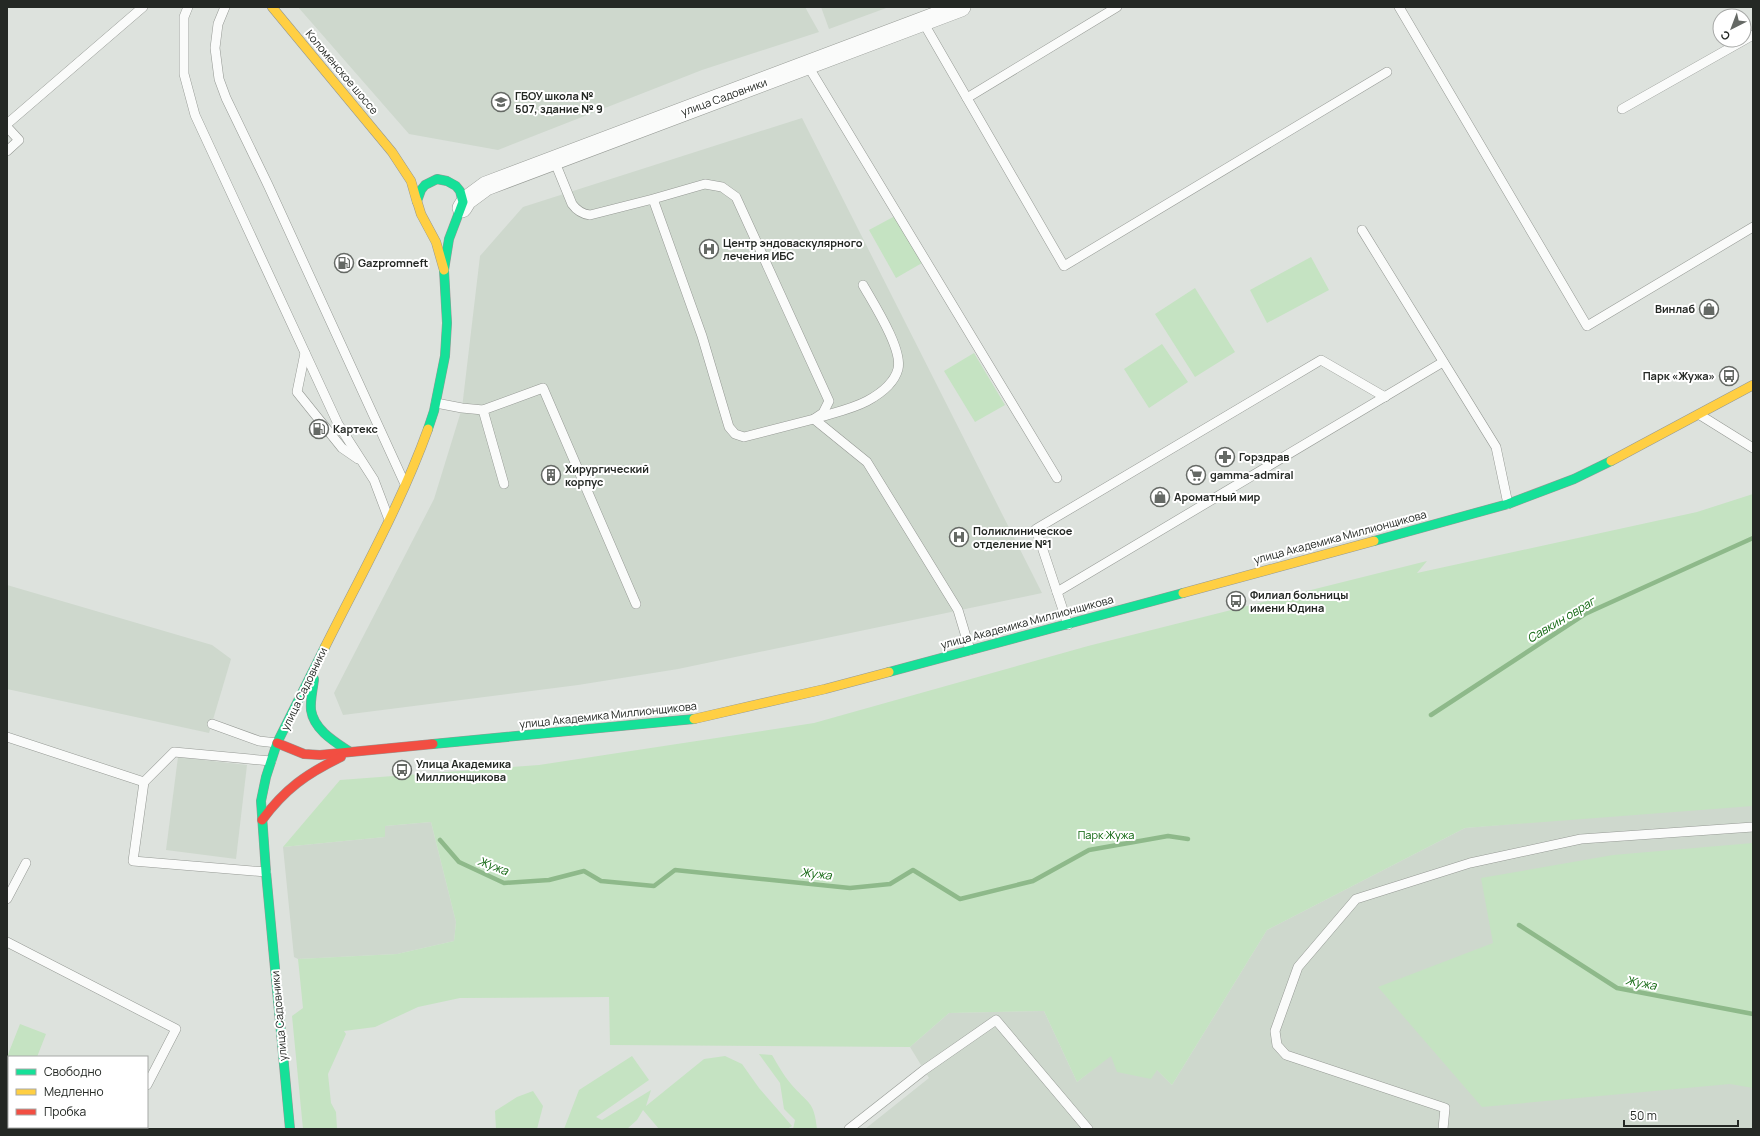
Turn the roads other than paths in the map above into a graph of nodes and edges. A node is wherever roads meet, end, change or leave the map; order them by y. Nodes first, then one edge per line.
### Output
1 (143, 7) edge
2 (188, 7) edge
3 (225, 7) edge
4 (272, 7) edge
5 (962, 7) edge
6 (1117, 7) edge
7 (1399, 7) edge
8 (922, 22) junction
9 (1753, 35) edge
10 (808, 66) junction
11 (1387, 72) dead end
12 (967, 98) junction
13 (1622, 109) dead end
14 (7, 124) edge
15 (7, 127) edge
16 (7, 151) edge
17 (392, 152) junction
18 (554, 160) junction
19 (417, 170) dead end
20 (428, 174) dead end
21 (447, 181) junction
22 (486, 186) junction
23 (653, 200) junction
24 (417, 202) junction
25 (460, 211) junction
26 (425, 219) junction
27 (1753, 227) edge
28 (1362, 230) dead end
29 (444, 270) junction
30 (863, 284) dead end
31 (305, 353) junction
32 (1443, 362) junction
33 (1753, 385) edge
34 (1385, 397) junction
35 (436, 403) junction
36 (483, 410) junction
37 (1700, 415) junction
38 (814, 420) junction
39 (1753, 448) edge
40 (362, 461) junction
41 (1057, 478) dead end
42 (405, 484) junction
43 (504, 484) dead end
44 (1508, 504) junction
45 (389, 520) junction
46 (1057, 592) junction
47 (636, 604) dead end
48 (1068, 624) junction
49 (970, 650) junction
50 (315, 665) junction
51 (212, 724) dead end
52 (7, 737) edge
53 (277, 743) junction
54 (350, 752) junction
55 (271, 761) junction
56 (144, 782) junction
57 (262, 820) junction
58 (1753, 826) edge
59 (26, 863) dead end
60 (266, 872) junction
61 (7, 899) edge
62 (7, 942) edge
63 (148, 1083) edge
64 (290, 1129) edge
65 (849, 1129) edge
66 (1088, 1129) edge
67 (1443, 1129) edge

1 - 14 lane
2 - 31 lane
3 - 42 lane
4 - 17 street, Коломенское шоссе
5 - 8 street, улица Садовники
6 - 12 lane
7 - 27 lane
8 - 10 street, улица Садовники
8 - 12 lane
9 - 13 lane
10 - 18 street, улица Садовники
10 - 41 lane
11 - 12 lane
15 - 16 lane
17 - 19 street, Коломенское шоссе
17 - 24 street, Коломенское шоссе
18 - 22 street, улица Садовники
18 - 23 lane
20 - 21 street
21 - 22 street, улица Садовники
21 - 24 street, улица Садовники
21 - 25 street
22 - 25 street, улица Садовники
23 - 38 lane
23 - 38 lane
24 - 26 street, улица Садовники
25 - 26 street, улица Садовники
25 - 29 street, улица Садовники
26 - 29 street, улица Садовники
28 - 32 lane
29 - 35 street, улица Садовники
30 - 38 lane
31 - 40 lane
31 - 40 lane
32 - 34 lane
32 - 44 lane
33 - 37 street, улица Академика Миллионщикова
34 - 46 lane
34 - 46 lane
35 - 36 lane
35 - 42 street, улица Садовники
36 - 43 lane
36 - 47 lane
37 - 39 lane
37 - 44 street, улица Академика Миллионщикова
38 - 49 lane
40 - 45 lane
42 - 45 street, улица Садовники
44 - 48 street, улица Академика Миллионщикова
45 - 50 street, улица Садовники
46 - 48 lane
48 - 49 street, улица Академика Миллионщикова
49 - 54 street, улица Академика Миллионщикова
50 - 53 street, улица Садовники
50 - 54 street
51 - 53 lane
52 - 56 lane
53 - 54 street, улица Академика Миллионщикова
53 - 55 street, улица Садовники
54 - 57 street
55 - 56 lane
55 - 57 street, улица Садовники
56 - 60 lane
57 - 60 street, улица Садовники
58 - 67 lane
59 - 61 lane
60 - 64 street, улица Садовники
62 - 63 lane
65 - 66 lane

